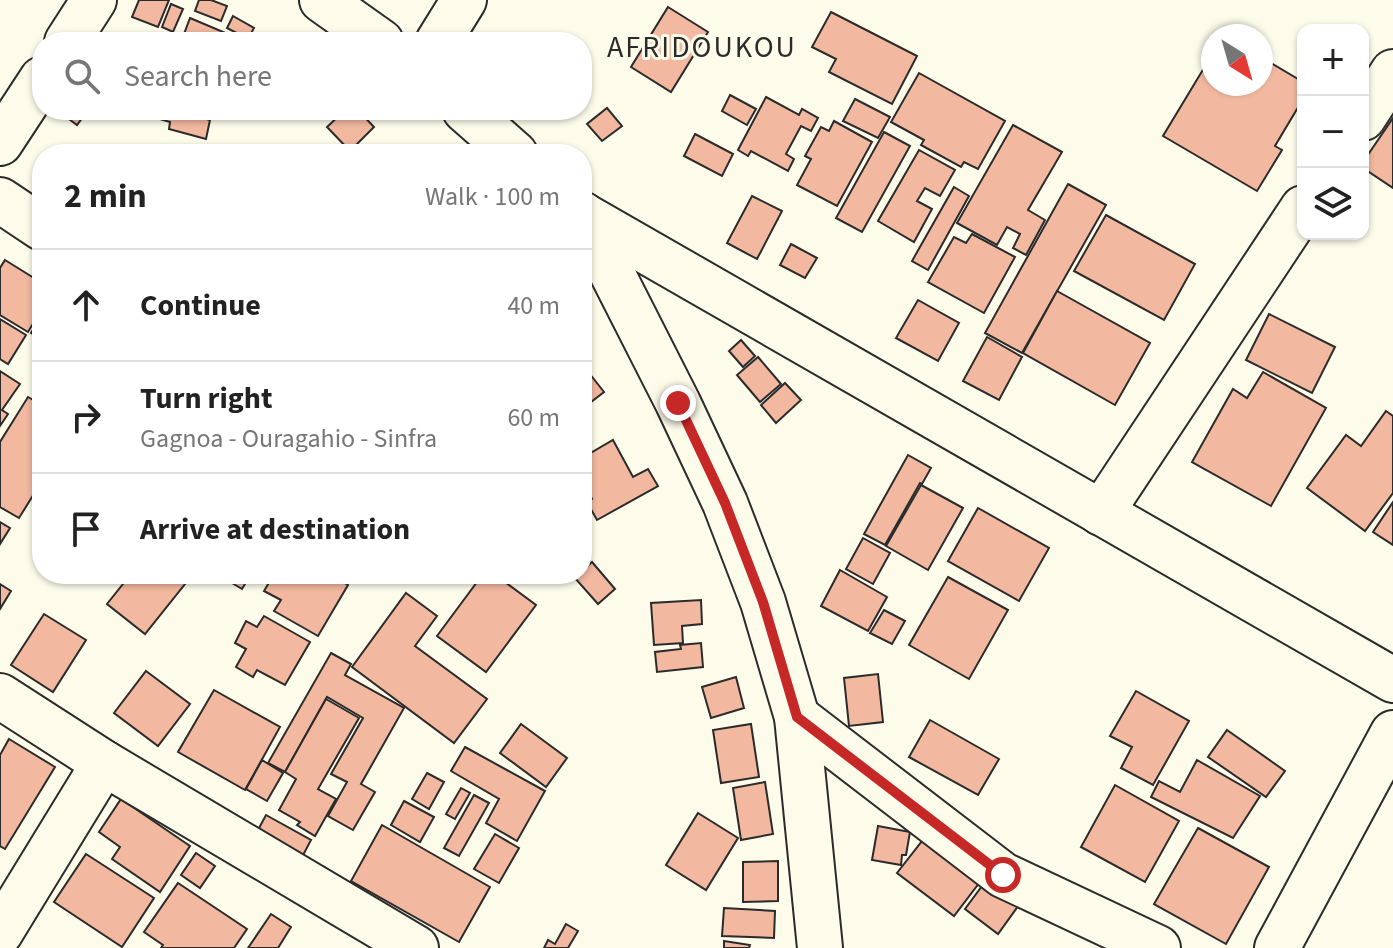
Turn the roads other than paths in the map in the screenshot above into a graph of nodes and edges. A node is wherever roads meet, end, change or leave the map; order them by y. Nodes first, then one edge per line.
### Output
1 (94, 0) edge
2 (322, 0) edge
3 (464, 0) edge
4 (73, 32) edge
5 (367, 32) edge
6 (444, 32) edge
7 (1393, 72) edge
8 (32, 94) edge
9 (1369, 109) edge
10 (476, 120) edge
11 (0, 143) edge
12 (504, 144) edge
13 (0, 200) edge
14 (1297, 217) edge
15 (592, 220) edge
16 (32, 221) edge
17 (592, 234) edge
18 (1101, 513) junction
19 (1393, 680) edge
20 (0, 696) edge
21 (797, 717) junction
22 (1393, 733) edge
23 (104, 763) junction
24 (0, 933) edge
25 (416, 948) edge
26 (820, 948) edge
27 (1158, 948) edge
28 (1277, 948) edge

1 - 4 street
2 - 5 street
3 - 6 street
7 - 9 street
8 - 11 street
10 - 12 street
13 - 16 street
14 - 18 street
15 - 18 street
17 - 21 street
18 - 19 street
20 - 23 street
21 - 26 street
21 - 27 street
22 - 28 street
23 - 24 street
23 - 25 street

